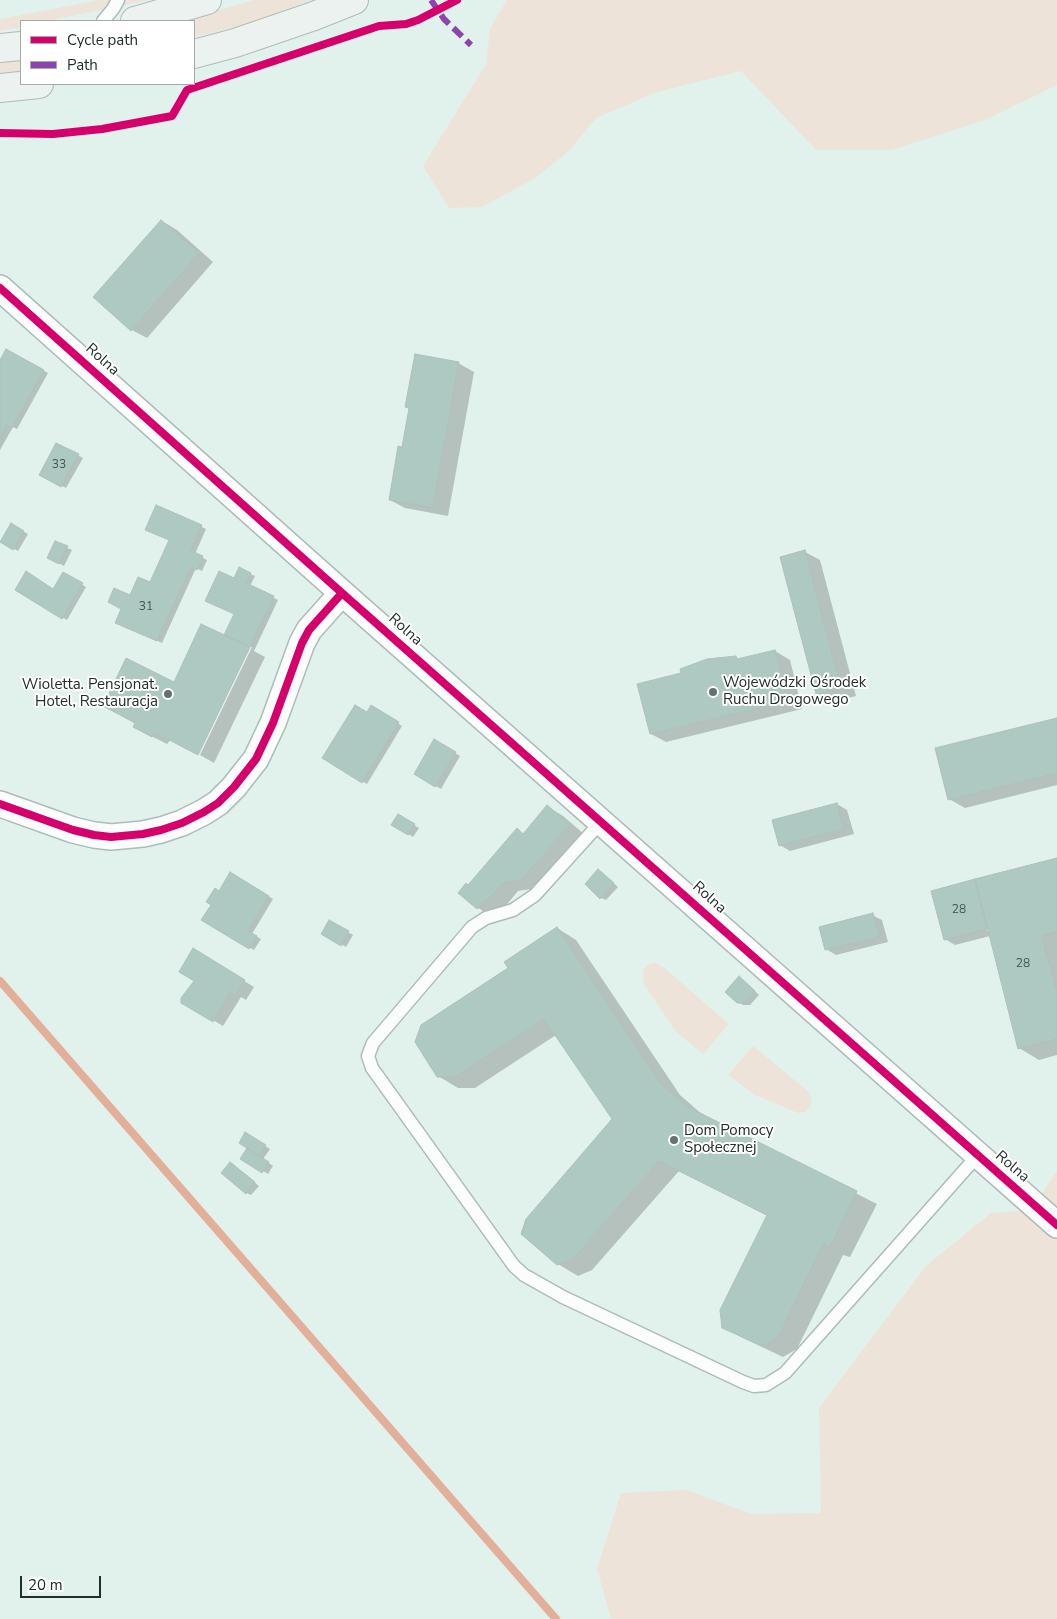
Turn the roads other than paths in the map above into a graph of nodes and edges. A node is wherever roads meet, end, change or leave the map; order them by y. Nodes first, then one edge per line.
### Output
1 (118, 0) edge
2 (208, 0) edge
3 (354, 0) edge
4 (104, 20) edge
5 (138, 20) edge
6 (20, 46) edge
7 (0, 48) edge
8 (195, 54) edge
9 (29, 85) edge
10 (0, 88) edge
11 (0, 288) edge
12 (342, 593) junction
13 (0, 804) edge
14 (601, 822) junction
15 (978, 1155) junction
16 (1057, 1225) edge

1 - 4 lane
2 - 5 main road
3 - 8 main road
6 - 7 main road
9 - 10 main road
11 - 12 street, Rolna
12 - 13 street
12 - 14 street, Rolna
14 - 15 street, Rolna
14 - 15 lane
15 - 16 street, Rolna

